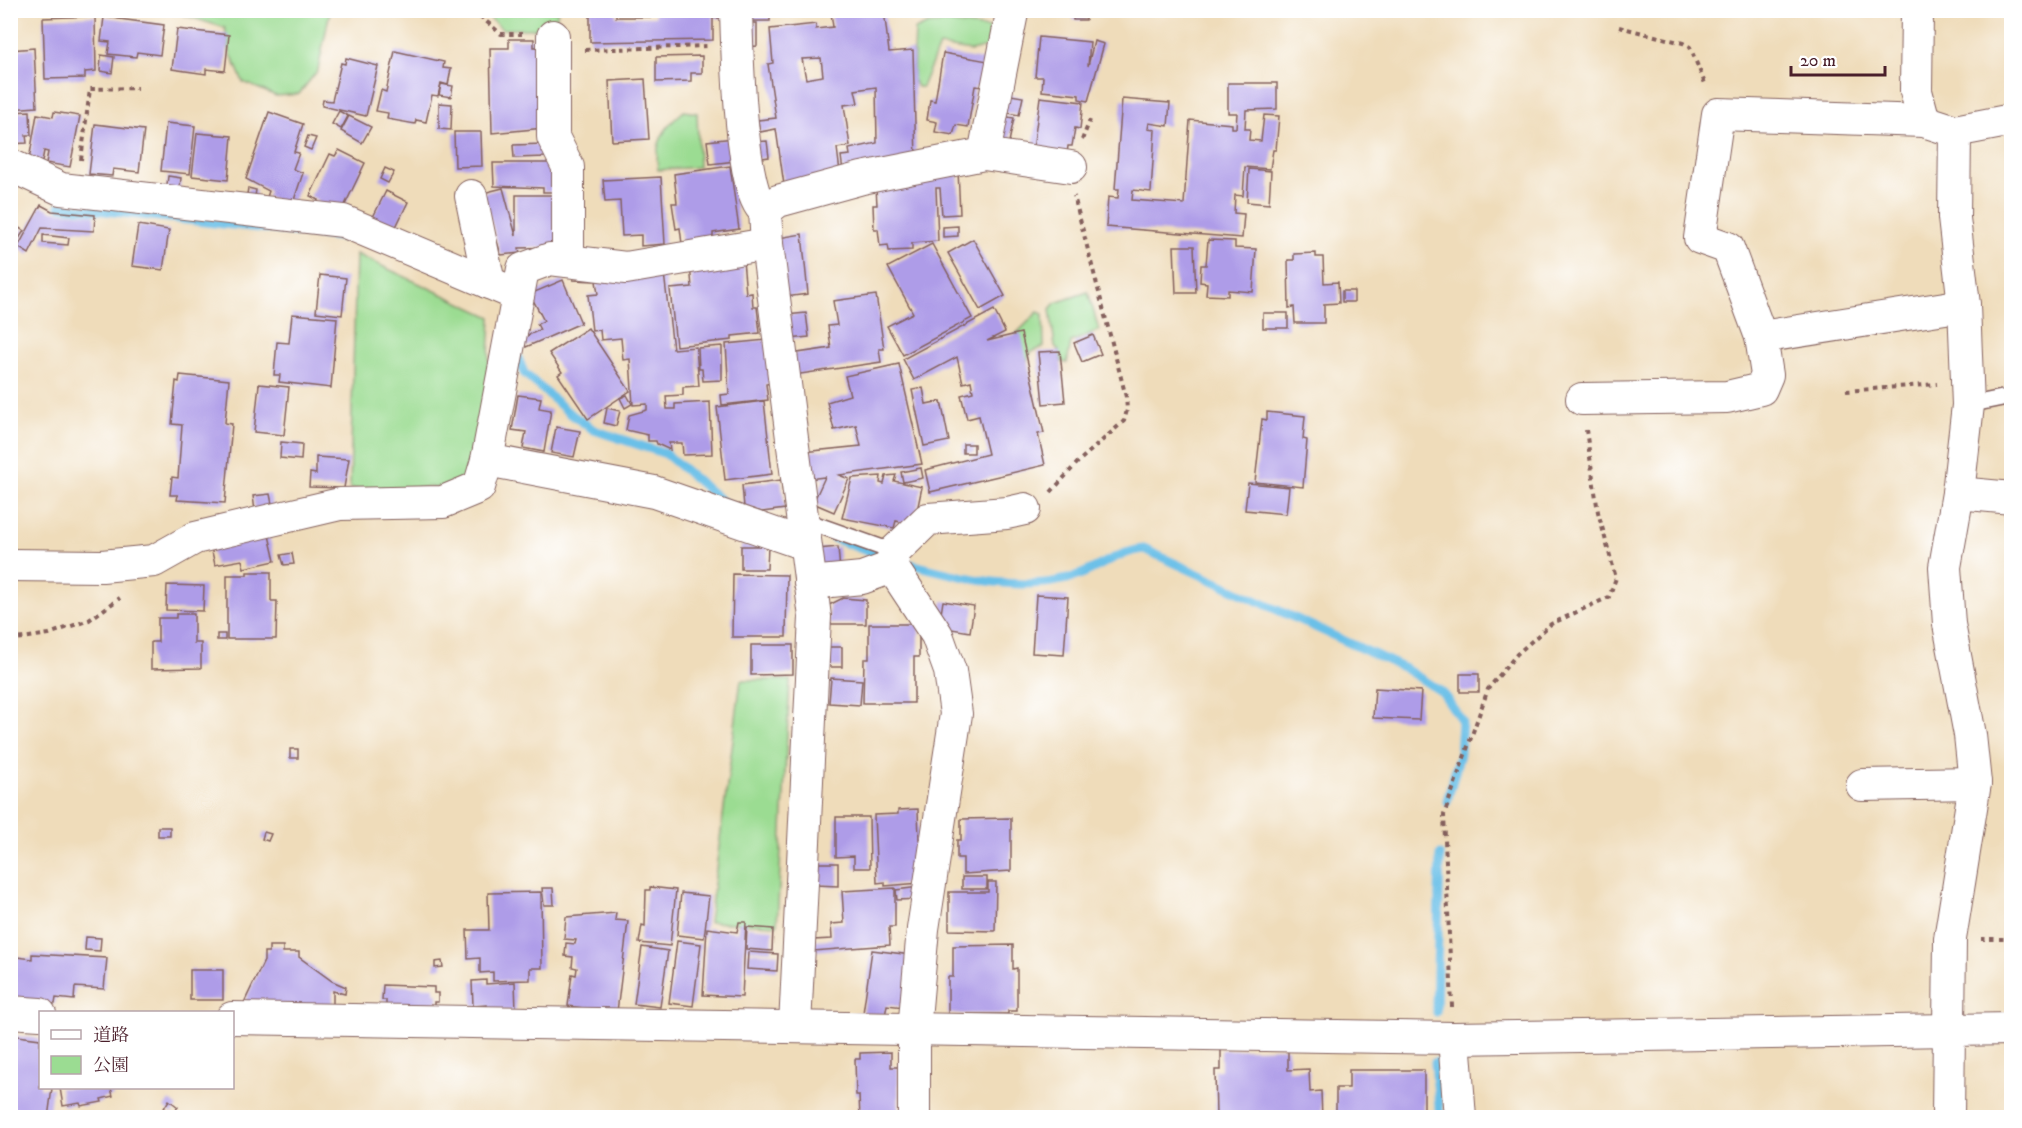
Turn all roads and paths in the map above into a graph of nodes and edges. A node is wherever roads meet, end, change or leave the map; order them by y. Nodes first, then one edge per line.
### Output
1 (473, 10) edge
2 (736, 10) edge
3 (1917, 10) edge
4 (1012, 13) dead end
5 (1619, 27) dead end
6 (553, 43) junction
7 (738, 45) junction
8 (138, 88) dead end
9 (1718, 114) junction
10 (2012, 120) edge
11 (1924, 121) junction
12 (1955, 131) junction
13 (984, 154) junction
14 (10, 165) edge
15 (1071, 167) joint
16 (77, 191) junction
17 (471, 196) dead end
18 (765, 211) junction
19 (767, 244) junction
20 (568, 261) junction
21 (489, 283) junction
22 (517, 301) junction
23 (1964, 305) junction
24 (1761, 337) junction
25 (1846, 391) dead end
26 (1968, 394) junction
27 (2012, 396) edge
28 (1582, 399) joint
29 (487, 460) junction
30 (1958, 493) junction
31 (2012, 498) edge
32 (1025, 509) joint
33 (802, 531) junction
34 (893, 560) junction
35 (154, 561) junction
36 (10, 565) edge
37 (810, 583) junction
38 (10, 640) edge
39 (10, 683) edge
40 (10, 692) edge
41 (1975, 783) junction
42 (1862, 785) dead end
43 (10, 1012) edge
44 (39, 1014) edge
45 (234, 1018) edge
46 (795, 1026) junction
47 (2012, 1029) edge
48 (914, 1030) junction
49 (1951, 1030) junction
50 (1454, 1038) junction
51 (914, 1118) edge
52 (1460, 1118) edge
53 (1948, 1118) edge

1 - 6 path
2 - 7 street
3 - 11 street
4 - 13 street
5 - 9 path
6 - 7 path
6 - 20 street
7 - 18 street
8 - 16 path
9 - 11 street
9 - 24 street
10 - 12 street
11 - 12 street
12 - 23 street
13 - 15 street
13 - 18 street
14 - 16 street
15 - 32 path
16 - 21 street
17 - 21 street
18 - 19 street
19 - 20 street
19 - 33 street
20 - 22 street
21 - 22 street
22 - 29 street
23 - 24 street
23 - 26 street
24 - 28 street
25 - 26 path
26 - 27 lane
26 - 30 street
28 - 50 path
29 - 33 street
29 - 35 street
30 - 31 street
30 - 41 street
32 - 34 street
33 - 34 lane
33 - 37 street
34 - 37 street
34 - 48 street
35 - 36 street
35 - 38 path
37 - 46 street
39 - 40 path
41 - 42 street
41 - 49 street
43 - 44 street
45 - 46 street
46 - 48 street
47 - 49 street
48 - 50 street
48 - 51 street
49 - 50 street
49 - 53 street
50 - 52 street

